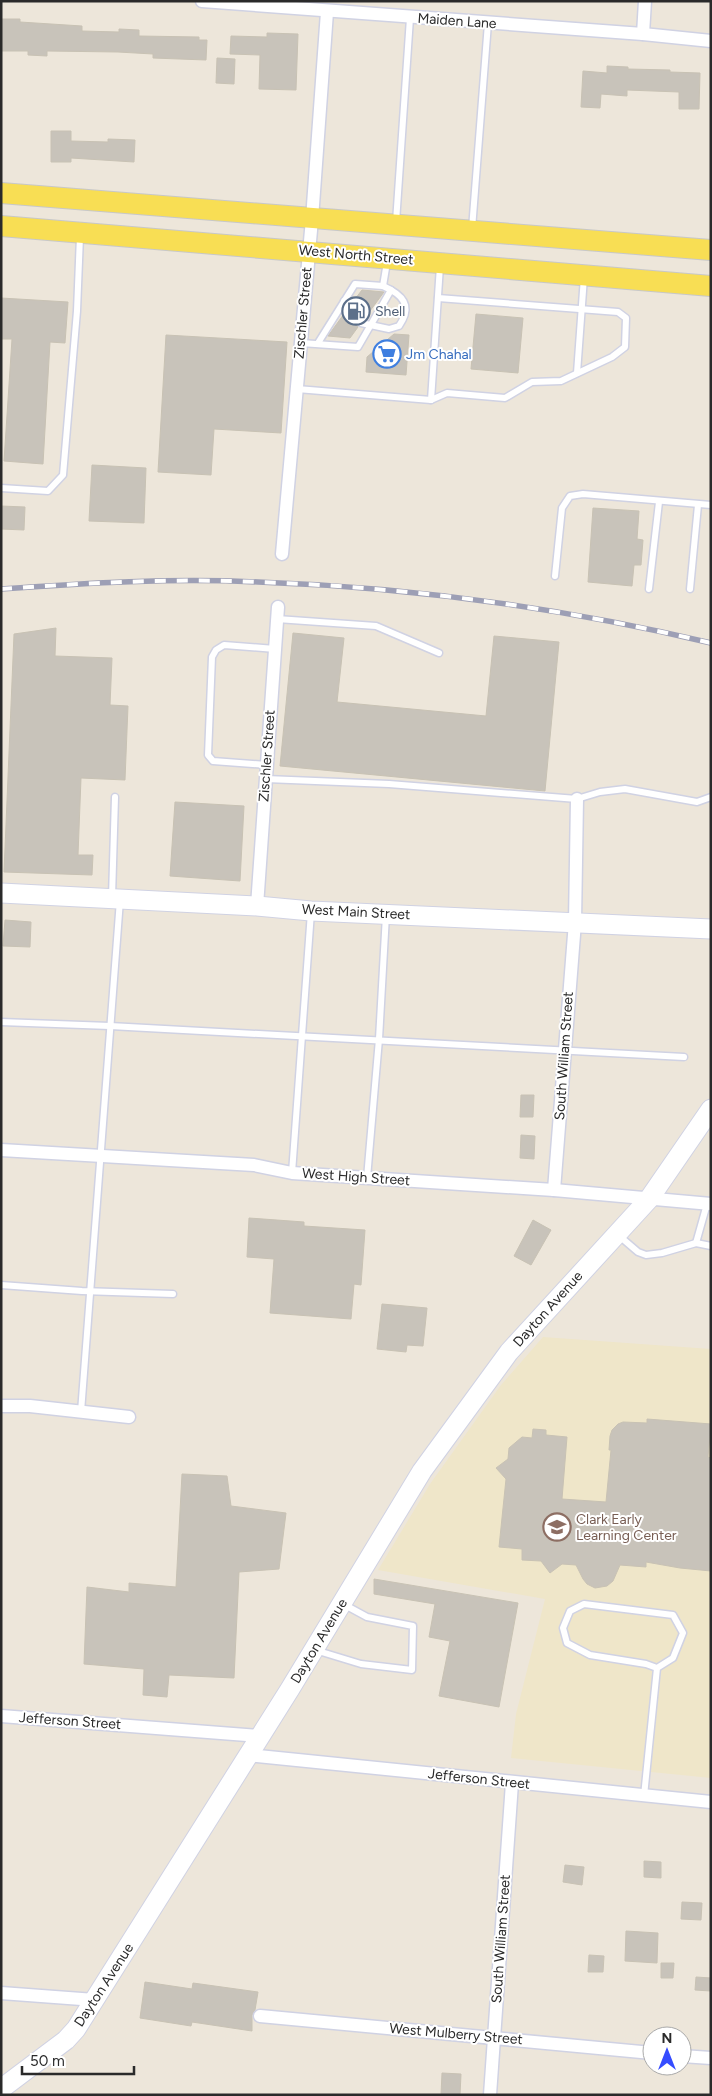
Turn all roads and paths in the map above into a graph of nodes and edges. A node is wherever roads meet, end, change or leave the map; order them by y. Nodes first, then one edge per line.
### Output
1 (202, 1) edge
2 (645, 1) edge
3 (325, 8) edge
4 (410, 18) junction
5 (488, 23) junction
6 (643, 34) junction
7 (711, 41) edge
8 (1, 194) edge
9 (312, 219) junction
10 (1, 226) edge
11 (396, 226) junction
12 (81, 232) junction
13 (472, 232) junction
14 (711, 250) edge
15 (309, 251) junction
16 (387, 258) junction
17 (440, 262) junction
18 (584, 275) junction
19 (383, 286) junction
20 (711, 286) edge
21 (391, 290) junction
22 (438, 298) junction
23 (344, 301) junction
24 (352, 303) dead end
25 (582, 309) junction
26 (361, 324) dead end
27 (370, 325) junction
28 (301, 342) junction
29 (318, 343) junction
30 (577, 373) junction
31 (296, 389) junction
32 (431, 400) junction
33 (1, 488) edge
34 (659, 502) junction
35 (698, 505) junction
36 (711, 506) edge
37 (282, 554) dead end
38 (555, 576) dead end
39 (649, 589) dead end
40 (690, 589) dead end
41 (277, 613) joint
42 (275, 649) junction
43 (439, 653) dead end
44 (267, 765) junction
45 (266, 779) junction
46 (115, 797) dead end
47 (711, 797) edge
48 (578, 799) junction
49 (1, 893) edge
50 (116, 899) junction
51 (257, 906) junction
52 (311, 911) junction
53 (386, 914) junction
54 (575, 922) junction
55 (711, 928) edge
56 (1, 1022) edge
57 (110, 1026) junction
58 (302, 1036) junction
59 (379, 1039) junction
60 (565, 1049) junction
61 (684, 1057) dead end
62 (711, 1108) edge
63 (1, 1150) edge
64 (101, 1156) junction
65 (292, 1173) junction
66 (367, 1178) junction
67 (554, 1190) junction
68 (648, 1198) junction
69 (709, 1204) edge
70 (616, 1234) junction
71 (696, 1243) junction
72 (711, 1246) edge
73 (1, 1285) edge
74 (92, 1291) junction
75 (173, 1294) dead end
76 (1, 1406) edge
77 (81, 1412) junction
78 (129, 1418) dead end
79 (342, 1604) junction
80 (314, 1649) junction
81 (657, 1668) junction
82 (1, 1716) edge
83 (259, 1736) junction
84 (248, 1755) junction
85 (512, 1783) junction
86 (644, 1796) junction
87 (711, 1802) edge
88 (1, 1993) edge
89 (95, 2000) junction
90 (260, 2016) dead end
91 (494, 2038) junction
92 (642, 2052) edge
93 (692, 2057) edge
94 (711, 2058) edge
95 (1, 2089) edge
96 (490, 2095) edge

1 - 3 street, Maiden Lane
2 - 6 street
3 - 4 street, Maiden Lane
3 - 9 street, Zischler Street
4 - 5 street, Maiden Lane
4 - 11 lane
5 - 6 street, Maiden Lane
5 - 13 lane
6 - 7 street, Maiden Lane
8 - 9 main road
9 - 11 main road
9 - 15 street, Zischler Street
10 - 12 main road, West North Street
11 - 13 main road
12 - 15 main road, West North Street
12 - 33 lane
13 - 14 main road
15 - 16 main road, West North Street
15 - 28 street, Zischler Street
16 - 17 main road, West North Street
16 - 19 lane
17 - 18 main road, West North Street
17 - 22 lane
18 - 20 main road, West North Street
18 - 25 lane
19 - 21 lane
19 - 23 lane
21 - 27 lane
21 - 27 lane
22 - 25 lane
22 - 32 lane
23 - 24 lane
23 - 29 lane
25 - 30 lane
25 - 30 lane
26 - 27 lane
27 - 29 lane
28 - 29 lane
28 - 31 street, Zischler Street
30 - 32 lane
31 - 32 lane
31 - 37 street, Zischler Street
34 - 35 lane
34 - 38 lane
34 - 39 lane
35 - 36 lane
35 - 40 lane
41 - 42 street, Zischler Street
41 - 43 lane
42 - 44 street, Zischler Street
42 - 44 lane
44 - 45 street, Zischler Street
45 - 48 lane
45 - 51 street, Zischler Street
46 - 50 lane
47 - 48 lane
48 - 54 street, South William Street
49 - 50 main road, West Main Street
50 - 51 main road, West Main Street
50 - 57 lane
51 - 52 main road, West Main Street
52 - 53 main road, West Main Street
52 - 58 lane
53 - 54 main road, West Main Street
53 - 59 lane
54 - 55 main road, West Main Street
54 - 60 street, South William Street
56 - 57 lane
57 - 58 lane
57 - 64 lane
58 - 59 lane
58 - 65 lane
59 - 60 lane
59 - 66 lane
60 - 61 lane
60 - 67 street, South William Street
62 - 68 main road, Dayton Avenue
63 - 64 street, West High Street
64 - 65 street, West High Street
64 - 74 lane
65 - 66 street, West High Street
66 - 67 street, West High Street
67 - 68 street, West High Street
68 - 69 street, West High Street
68 - 70 main road, Dayton Avenue
69 - 71 lane
70 - 71 lane
70 - 79 main road, Dayton Avenue
71 - 72 lane
73 - 74 lane
74 - 75 lane
74 - 77 lane
76 - 77 street
77 - 78 street
79 - 80 main road, Dayton Avenue
79 - 80 lane
80 - 83 main road, Dayton Avenue
81 - 81 lane
81 - 86 lane
82 - 83 street, Jefferson Street
83 - 84 main road, Dayton Avenue
84 - 85 street, Jefferson Street
84 - 89 main road, Dayton Avenue
85 - 86 street, Jefferson Street
85 - 91 street, South William Street
86 - 87 street, Jefferson Street
88 - 89 street
89 - 95 main road, Dayton Avenue
90 - 91 street, West Mulberry Street
91 - 92 street, West Mulberry Street
91 - 96 street, South William Street
93 - 94 street

